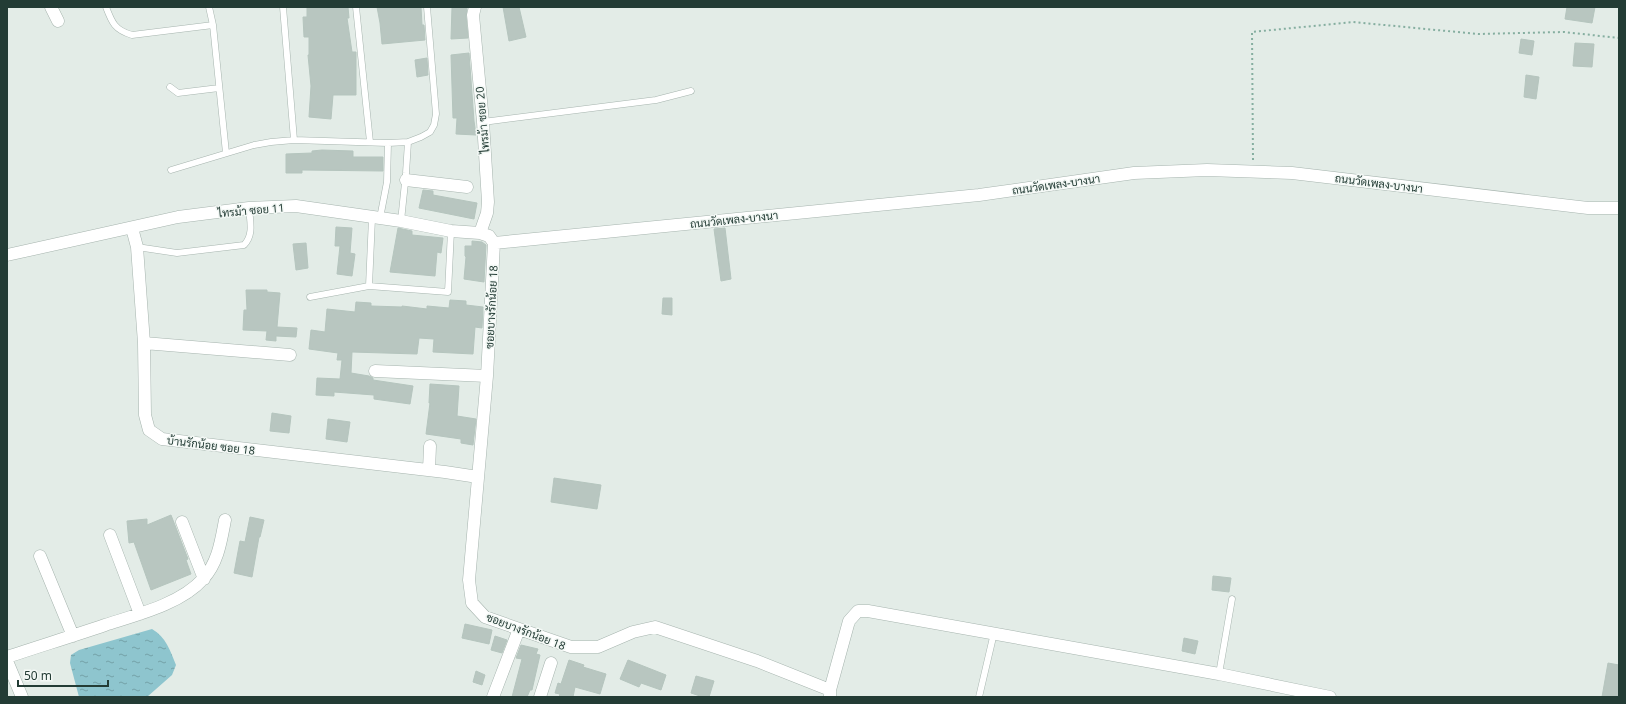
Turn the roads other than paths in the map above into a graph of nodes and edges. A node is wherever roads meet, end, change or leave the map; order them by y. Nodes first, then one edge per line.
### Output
1 (51, 7) edge
2 (106, 7) edge
3 (209, 7) edge
4 (283, 7) edge
5 (356, 7) edge
6 (427, 7) edge
7 (475, 7) edge
8 (58, 21) dead end
9 (213, 25) junction
10 (170, 87) dead end
11 (219, 88) junction
12 (691, 91) dead end
13 (483, 122) junction
14 (294, 140) junction
15 (370, 142) junction
16 (408, 142) junction
17 (388, 143) junction
18 (226, 153) junction
19 (171, 170) dead end
20 (406, 180) junction
21 (467, 188) dead end
22 (250, 208) junction
23 (1619, 208) edge
24 (376, 218) junction
25 (401, 221) junction
26 (132, 228) junction
27 (451, 231) junction
28 (480, 233) junction
29 (494, 242) junction
30 (137, 247) junction
31 (7, 255) edge
32 (369, 286) junction
33 (310, 297) dead end
34 (144, 342) junction
35 (290, 355) dead end
36 (375, 371) dead end
37 (487, 376) junction
38 (430, 446) dead end
39 (428, 470) junction
40 (478, 477) junction
41 (225, 520) dead end
42 (182, 522) dead end
43 (110, 534) dead end
44 (40, 556) dead end
45 (204, 579) junction
46 (1232, 599) dead end
47 (140, 614) junction
48 (519, 629) junction
49 (994, 633) junction
50 (73, 636) junction
51 (7, 657) edge
52 (7, 661) edge
53 (551, 663) dead end
54 (1219, 674) junction
55 (830, 693) edge
56 (22, 697) edge
57 (493, 697) edge
58 (540, 697) edge
59 (980, 697) edge
60 (1330, 697) edge

1 - 8 street
2 - 9 lane
3 - 9 lane
4 - 14 lane
5 - 15 lane
6 - 16 lane
7 - 13 street, ไทรม้า ซอย 20
9 - 11 lane
10 - 11 lane
11 - 18 lane
12 - 13 lane
13 - 28 street, ไทรม้า ซอย 20
14 - 15 lane
14 - 18 lane
15 - 17 lane
16 - 17 lane
16 - 20 lane
17 - 24 lane
18 - 19 lane
20 - 21 street
20 - 25 lane
22 - 24 street, ไทรม้า ซอย 11
22 - 26 street, ไทรม้า ซอย 11
22 - 30 lane
23 - 29 street, ถนนวัดเพลง-บางนา
24 - 25 street, ไทรม้า ซอย 11
24 - 32 lane
25 - 27 street, ไทรม้า ซอย 11
26 - 30 street, บ้านรักน้อย ซอย 18
26 - 31 street, ไทรม้า ซอย 11
27 - 28 street, ไทรม้า ซอย 11
27 - 32 lane
28 - 29 street, ไทรม้า ซอย 11
29 - 37 street, ซอยบางรักน้อย 18
30 - 34 street, บ้านรักน้อย ซอย 18
32 - 33 lane
34 - 35 street
34 - 39 street, บ้านรักน้อย ซอย 18
36 - 37 street
37 - 40 street, ซอยบางรักน้อย 18
38 - 39 street
39 - 40 street, บ้านรักน้อย ซอย 18
40 - 48 street, ซอยบางรักน้อย 18
41 - 45 street
42 - 45 street
43 - 47 street
44 - 50 street
45 - 47 street
46 - 54 lane
47 - 50 street
48 - 55 street, ซอยบางรักน้อย 18
48 - 57 street
49 - 54 street
49 - 55 street
49 - 59 lane
50 - 51 street
52 - 56 street
53 - 58 street
54 - 60 street

